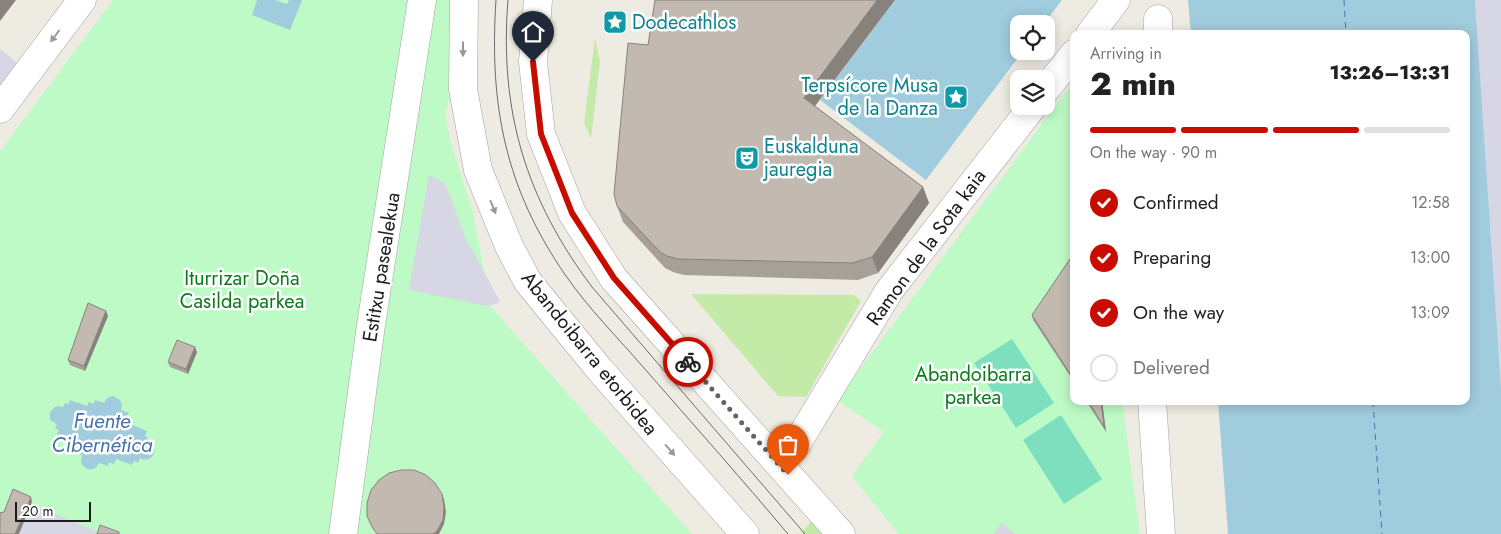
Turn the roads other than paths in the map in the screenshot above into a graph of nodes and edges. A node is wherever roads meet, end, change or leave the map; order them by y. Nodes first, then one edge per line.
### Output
1 (82, 0) edge
2 (422, 0) edge
3 (464, 0) edge
4 (538, 0) edge
5 (1116, 0) edge
6 (1093, 30) edge
7 (1070, 59) edge
8 (1055, 78) edge
9 (0, 110) edge
10 (1026, 115) edge
11 (1152, 405) edge
12 (796, 445) dead end
13 (343, 534) edge
14 (745, 534) edge
15 (842, 534) edge
16 (1161, 534) edge

1 -> 9 street
2 - 13 street, Estitxu pasealekua
3 -> 14 street, Abandoibarra etorbidea
4 - 15 street
5 - 6 street
7 - 8 street
10 - 12 street, Ramon de la Sota kaia
11 - 16 street

